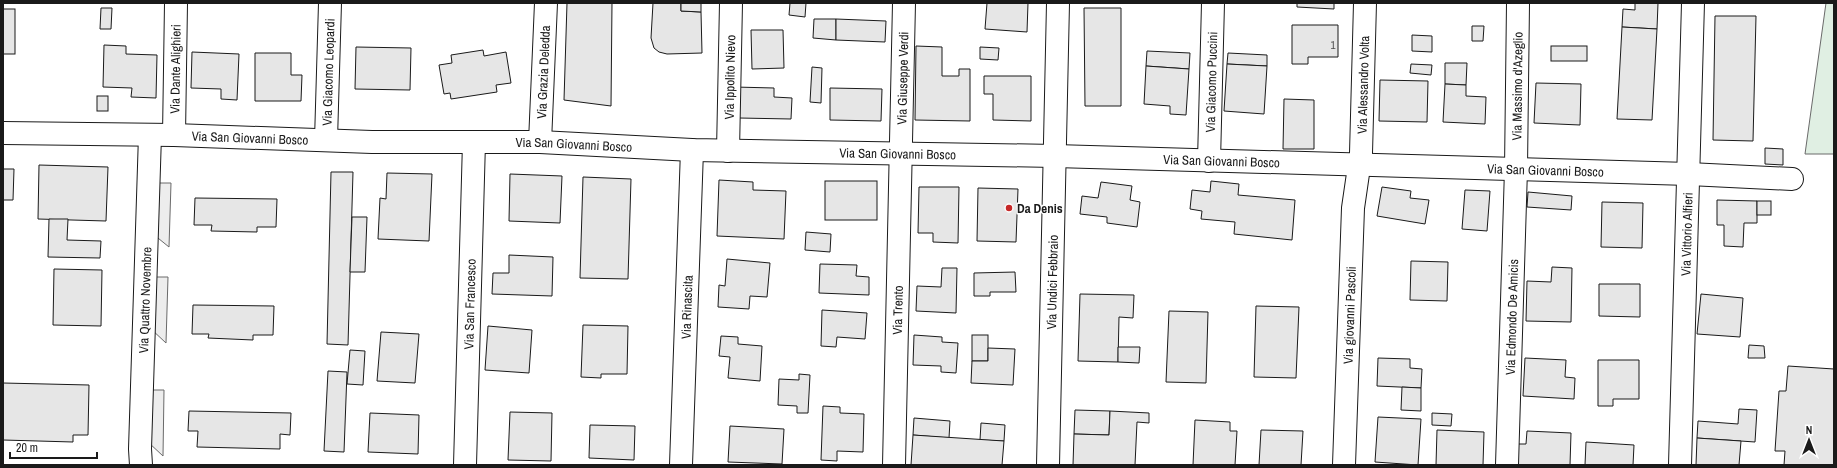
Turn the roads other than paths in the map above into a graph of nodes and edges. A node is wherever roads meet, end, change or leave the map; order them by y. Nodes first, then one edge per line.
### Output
1 (176, 3) edge
2 (330, 3) edge
3 (546, 3) edge
4 (731, 3) edge
5 (904, 3) edge
6 (1058, 3) edge
7 (1214, 3) edge
8 (1365, 3) edge
9 (1518, 3) edge
10 (1693, 3) edge
11 (3, 134) edge
12 (150, 135) junction
13 (174, 135) junction
14 (326, 140) junction
15 (474, 142) junction
16 (540, 142) junction
17 (692, 150) junction
18 (728, 151) junction
19 (902, 154) junction
20 (1055, 156) junction
21 (1209, 161) junction
22 (1359, 166) junction
23 (1516, 169) junction
24 (1689, 174) junction
25 (1792, 179) dead end
26 (141, 465) edge
27 (465, 465) edge
28 (681, 465) edge
29 (894, 465) edge
30 (1048, 465) edge
31 (1344, 465) edge
32 (1507, 465) edge
33 (1680, 465) edge

1 - 13 street, Via Dante Alighieri
2 - 14 street, Via Giacomo Leopardi
3 - 16 street, Via Grazia Deledda
4 - 18 street, Via Ippolito Nievo
5 - 19 street, Via Giuseppe Verdi
6 - 20 street, Via Undici Febbraio
7 - 21 street, Via Giacomo Puccini
8 - 22 street, Via Alessandro Volta
9 - 23 street, Via Massimo d'Azeglio
10 - 24 street, Via Vittorio Alfieri
11 - 12 street, Via San Giovanni Bosco
12 - 13 street, Via San Giovanni Bosco
12 - 26 street, Via Quattro Novembre
13 - 14 street, Via San Giovanni Bosco
14 - 15 street, Via San Giovanni Bosco
15 - 16 street, Via San Giovanni Bosco
15 - 27 street, Via San Francesco
16 - 17 street, Via San Giovanni Bosco
17 - 18 street, Via San Giovanni Bosco
17 - 28 street, Via Rinascita
18 - 19 street, Via San Giovanni Bosco
19 - 20 street, Via San Giovanni Bosco
19 - 29 street, Via Trento
20 - 21 street, Via San Giovanni Bosco
20 - 30 street, Via Undici Febbraio
21 - 22 street, Via San Giovanni Bosco
22 - 23 street, Via San Giovanni Bosco
22 - 31 street, Via giovanni Pascoli
23 - 24 street, Via San Giovanni Bosco
23 - 32 street, Via Edmondo De Amicis
24 - 25 street, Via San Giovanni Bosco
24 - 33 street, Via Vittorio Alfieri

